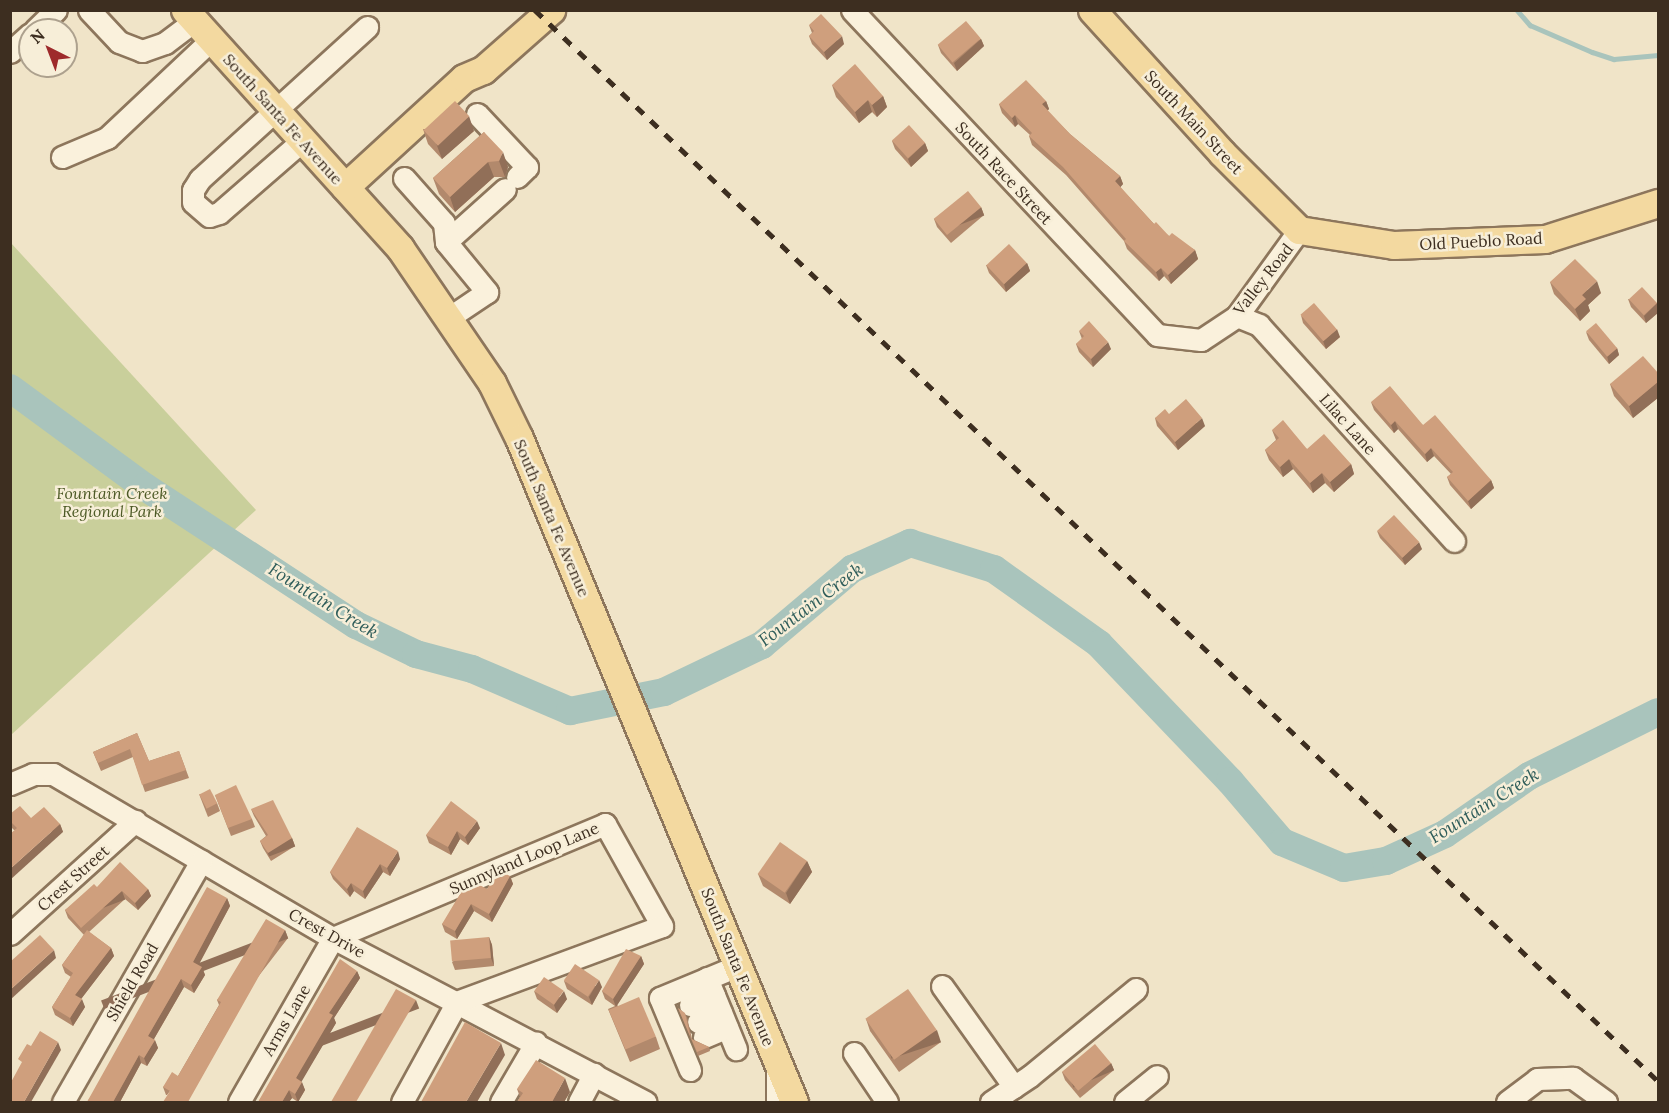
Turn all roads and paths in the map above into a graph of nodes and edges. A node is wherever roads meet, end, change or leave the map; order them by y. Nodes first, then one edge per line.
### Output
1 (89, 10) edge
2 (524, 10) edge
3 (551, 10) edge
4 (852, 10) edge
5 (1092, 10) edge
6 (197, 24) edge
7 (367, 27) dead end
8 (464, 78) junction
9 (276, 112) junction
10 (477, 114) dead end
11 (303, 140) junction
12 (62, 158) dead end
13 (404, 178) dead end
14 (345, 187) junction
15 (1659, 203) edge
16 (1299, 230) junction
17 (446, 242) junction
18 (1237, 316) junction
19 (450, 317) junction
20 (1157, 335) joint
21 (1454, 541) dead end
22 (10, 784) edge
23 (135, 821) junction
24 (201, 861) junction
25 (10, 934) edge
26 (333, 938) junction
27 (735, 967) junction
28 (942, 986) dead end
29 (1136, 989) dead end
30 (458, 1002) junction
31 (717, 1003) junction
32 (685, 1026) junction
33 (536, 1042) junction
34 (736, 1048) dead end
35 (854, 1053) dead end
36 (777, 1063) junction
37 (690, 1070) dead end
38 (594, 1074) junction
39 (1157, 1076) dead end
40 (1014, 1087) junction
41 (63, 1102) edge
42 (239, 1102) edge
43 (402, 1102) edge
44 (501, 1102) edge
45 (579, 1102) edge
46 (646, 1102) edge
47 (777, 1102) edge
48 (794, 1102) edge
49 (887, 1102) edge
50 (991, 1102) edge
51 (1125, 1102) edge
52 (1507, 1102) edge
53 (1606, 1102) edge

1 - 6 street
2 - 8 main road
3 - 8 main road
4 - 20 street, South Race Street
5 - 16 main road, South Main Street
6 - 9 main road, South Santa Fe Avenue
6 - 12 street
7 - 9 street
8 - 14 main road
9 - 11 main road, South Santa Fe Avenue
9 - 11 street
10 - 17 street
11 - 14 main road, South Santa Fe Avenue
13 - 17 street
14 - 19 main road, South Santa Fe Avenue
15 - 16 main road, Old Pueblo Road
16 - 18 street, Valley Road
17 - 19 street
18 - 20 street, Valley Road
18 - 21 street, Lilac Lane
19 - 27 main road, South Santa Fe Avenue
22 - 23 street, Crest Drive
23 - 24 street, Crest Drive
23 - 25 street, Crest Street
24 - 26 street, Crest Drive
24 - 41 street, Shield Road
26 - 30 street, Crest Drive
26 - 30 street, Sunnyland Loop Lane
26 - 42 street, Arms Lane
27 - 31 street
27 - 36 main road, South Santa Fe Avenue
28 - 40 street
29 - 40 street
30 - 33 street, Crest Drive
30 - 43 street
31 - 32 street
31 - 32 street
31 - 32 street
31 - 34 street
32 - 37 street
33 - 38 street, Crest Drive
33 - 44 street
35 - 49 street
36 - 47 street
36 - 48 main road, South Santa Fe Avenue
38 - 45 street
38 - 46 street, Crest Drive
39 - 51 street
40 - 50 street
52 - 53 street

